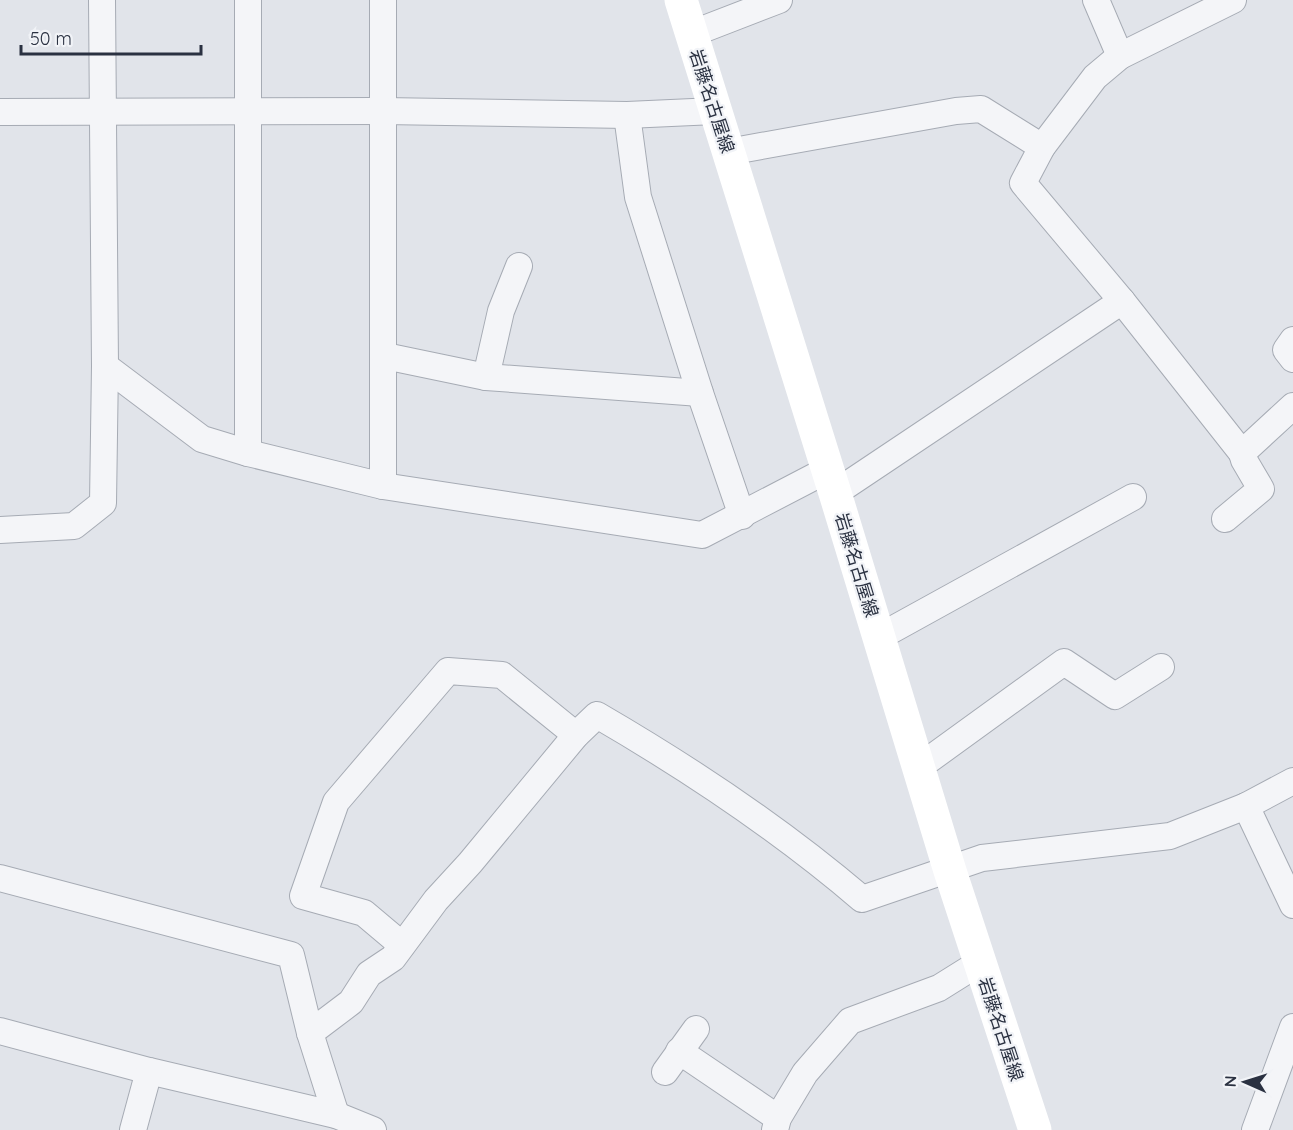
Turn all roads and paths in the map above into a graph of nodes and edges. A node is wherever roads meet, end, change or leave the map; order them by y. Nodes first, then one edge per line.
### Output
1 (102, 0) edge
2 (248, 0) edge
3 (382, 0) edge
4 (681, 0) edge
5 (779, 0) edge
6 (1096, 0) edge
7 (1233, 0) edge
8 (691, 34) junction
9 (1120, 56) junction
10 (249, 111) junction
11 (383, 111) junction
12 (714, 111) junction
13 (0, 112) edge
14 (103, 113) junction
15 (627, 115) junction
16 (1042, 147) junction
17 (728, 152) junction
18 (519, 266) dead end
19 (1122, 301) junction
20 (1293, 340) edge
21 (384, 356) junction
22 (1293, 359) edge
23 (105, 366) junction
24 (486, 377) junction
25 (700, 393) junction
26 (1293, 406) edge
27 (248, 453) junction
28 (1242, 453) junction
29 (831, 482) junction
30 (383, 486) junction
31 (1133, 497) dead end
32 (742, 516) junction
33 (1225, 519) dead end
34 (0, 530) edge
35 (879, 637) junction
36 (1161, 667) dead end
37 (576, 735) junction
38 (918, 767) junction
39 (1293, 782) edge
40 (1246, 806) junction
41 (950, 871) junction
42 (0, 878) edge
43 (1293, 905) edge
44 (402, 945) junction
45 (979, 963) junction
46 (1293, 1027) edge
47 (696, 1029) dead end
48 (0, 1031) edge
49 (310, 1033) junction
50 (679, 1051) junction
51 (149, 1071) junction
52 (664, 1072) dead end
53 (336, 1115) junction
54 (776, 1124) edge
55 (133, 1130) edge
56 (373, 1130) edge
57 (1035, 1130) edge
58 (1255, 1130) edge

1 - 14 street
2 - 10 street
3 - 11 street
4 - 8 main road, 岩藤名古屋線
5 - 8 street
6 - 9 street
7 - 9 street
8 - 12 main road, 岩藤名古屋線
9 - 16 street
10 - 11 street
10 - 14 street
10 - 27 street
11 - 15 street
11 - 21 street
12 - 15 street
12 - 17 main road, 岩藤名古屋線
13 - 14 street
14 - 23 street
15 - 25 street
16 - 17 street
16 - 19 street
17 - 29 main road, 岩藤名古屋線
18 - 24 street
19 - 28 street
19 - 29 street
20 - 22 street
21 - 24 street
21 - 30 street
23 - 27 street
23 - 34 street
24 - 25 street
25 - 32 street
26 - 28 street
27 - 30 street
28 - 33 street
29 - 32 street
29 - 35 main road, 岩藤名古屋線
30 - 32 street
31 - 35 street
35 - 38 main road, 岩藤名古屋線
36 - 38 street
37 - 41 street
37 - 44 street
37 - 44 street
38 - 41 main road, 岩藤名古屋線
39 - 40 street
40 - 41 street
40 - 43 street
41 - 45 main road, 岩藤名古屋線
42 - 49 street
44 - 49 street
45 - 54 street
45 - 57 main road, 岩藤名古屋線
46 - 58 street
47 - 50 street
48 - 51 street
49 - 53 street
50 - 52 street
50 - 54 street
51 - 53 street
51 - 55 street
53 - 56 street

